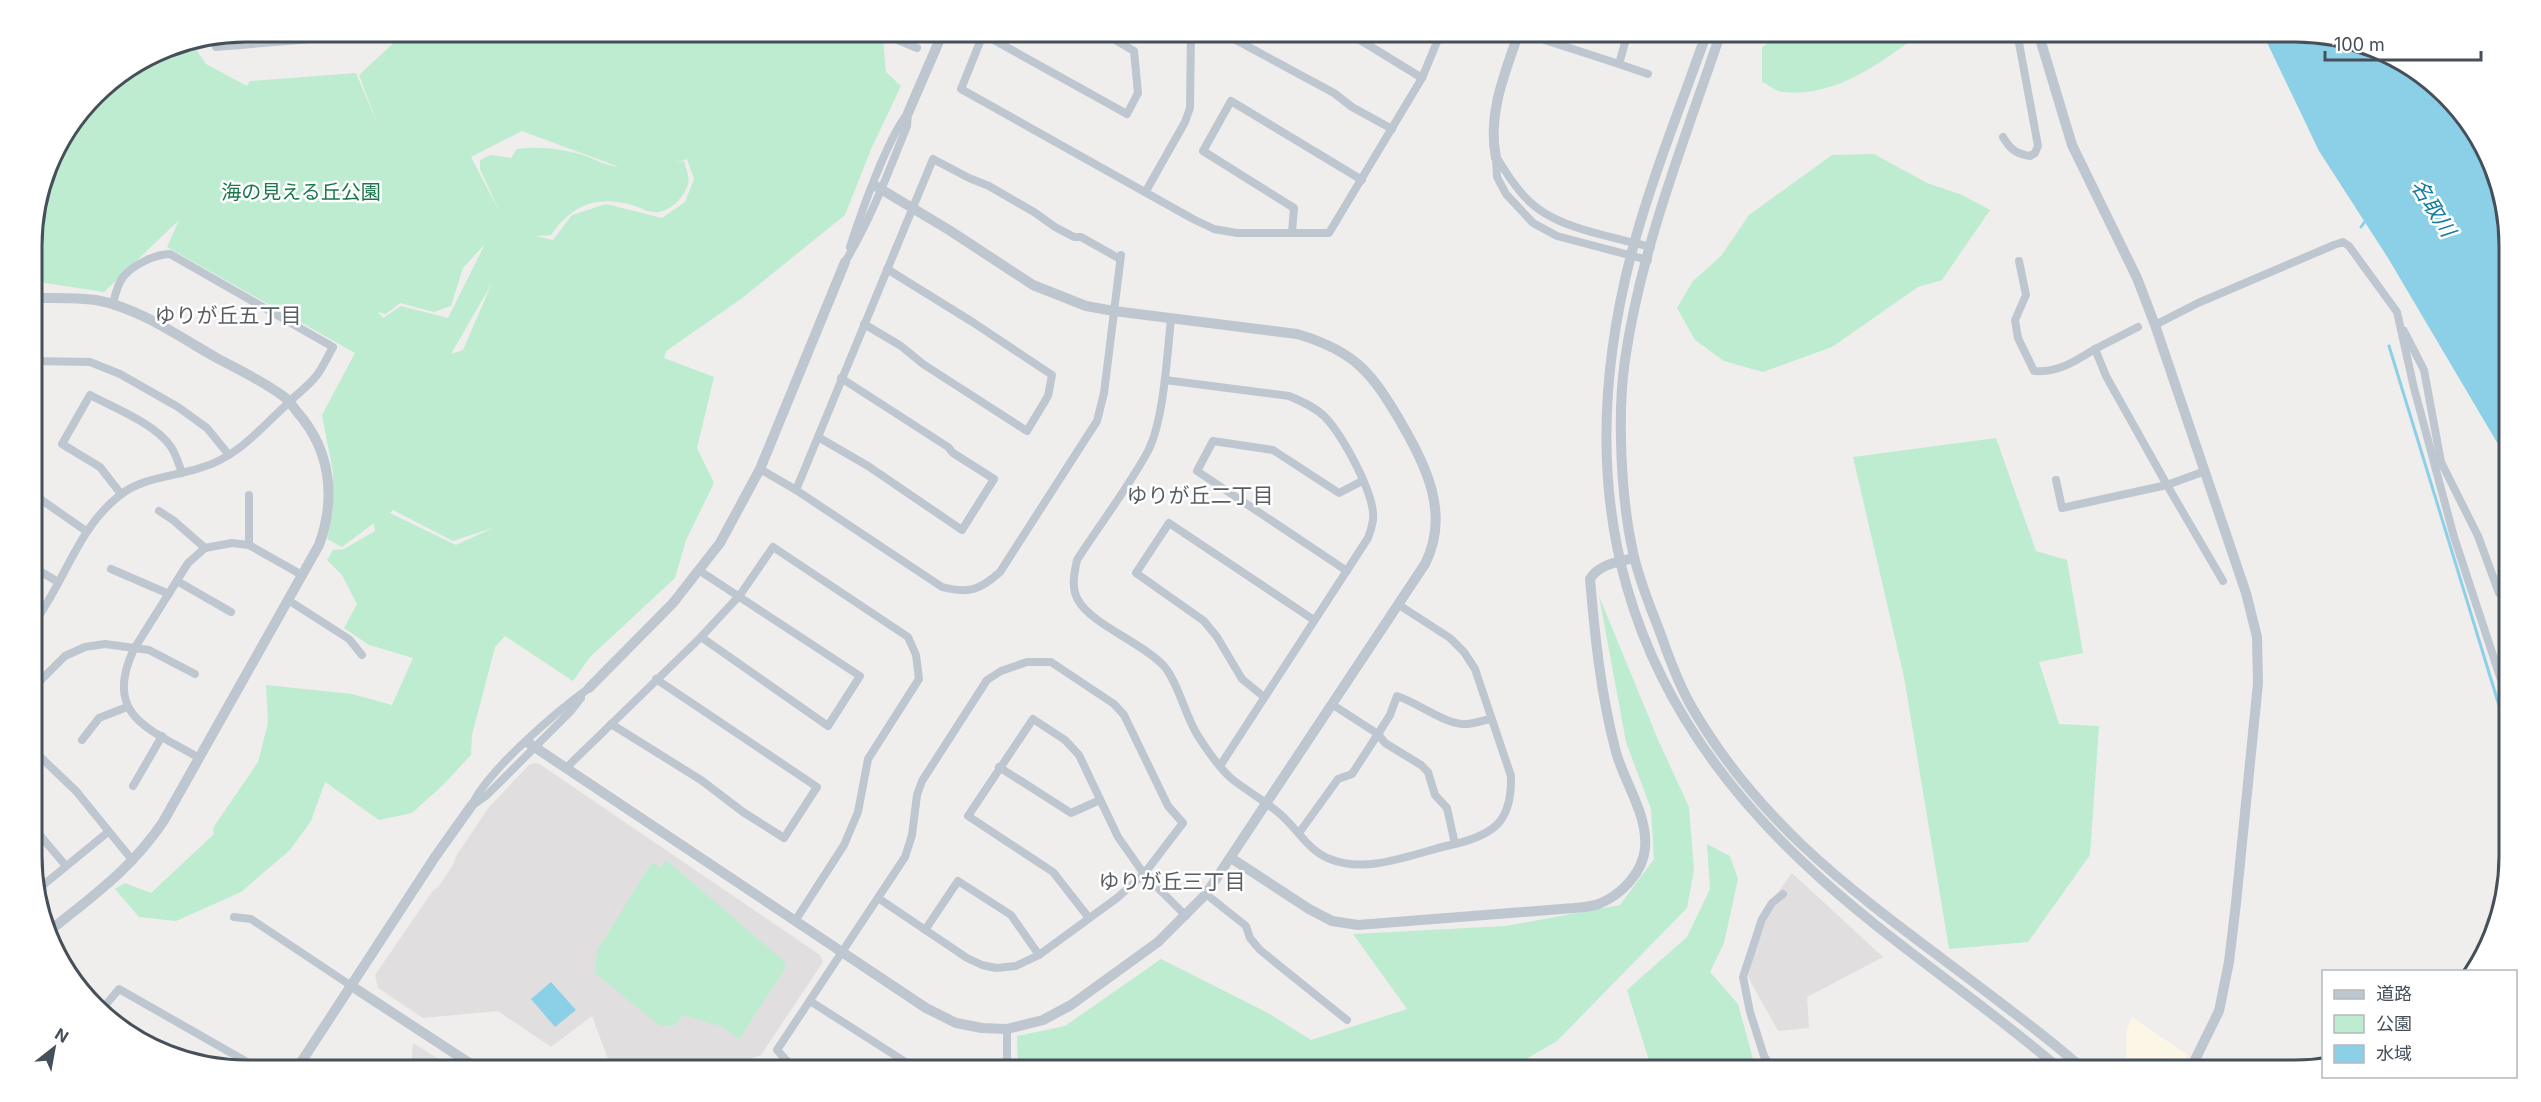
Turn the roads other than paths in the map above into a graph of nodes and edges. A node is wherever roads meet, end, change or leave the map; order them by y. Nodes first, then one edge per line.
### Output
1 (276, 42) edge
2 (903, 42) edge
3 (939, 42) edge
4 (979, 42) edge
5 (999, 42) edge
6 (1119, 42) edge
7 (1191, 42) edge
8 (1239, 42) edge
9 (1363, 42) edge
10 (1437, 42) edge
11 (1516, 42) edge
12 (1553, 42) edge
13 (1625, 42) edge
14 (1703, 42) edge
15 (1718, 42) edge
16 (2019, 42) edge
17 (2041, 42) edge
18 (1560, 44) joint
19 (216, 45) edge
20 (917, 48) dead end
21 (1619, 64) junction
22 (1648, 74) dead end
23 (1422, 78) junction
24 (910, 110) joint
25 (1392, 129) junction
26 (2003, 137) dead end
27 (1496, 158) junction
28 (1362, 180) junction
29 (878, 187) junction
30 (1146, 191) junction
31 (913, 208) junction
32 (1292, 232) junction
33 (1635, 242) junction
34 (1651, 247) junction
35 (1631, 255) junction
36 (1648, 260) junction
37 (2019, 261) dead end
38 (845, 262) joint
39 (887, 269) junction
40 (42, 298) edge
41 (113, 304) junction
42 (1114, 311) junction
43 (2398, 317) junction
44 (1171, 319) junction
45 (864, 324) junction
46 (2155, 324) junction
47 (2138, 327) dead end
48 (2095, 349) junction
49 (42, 360) edge
50 (841, 378) junction
51 (1165, 380) junction
52 (289, 402) junction
53 (818, 437) junction
54 (230, 455) junction
55 (760, 469) junction
56 (2205, 471) junction
57 (182, 473) junction
58 (2056, 480) dead end
59 (1362, 481) junction
60 (2167, 486) junction
61 (796, 490) junction
62 (121, 494) junction
63 (249, 495) dead end
64 (42, 500) edge
65 (159, 511) dead end
66 (86, 531) junction
67 (249, 545) junction
68 (205, 548) junction
69 (1634, 558) junction
70 (1619, 562) junction
71 (111, 569) dead end
72 (700, 571) junction
73 (1347, 571) junction
74 (42, 572) edge
75 (302, 575) junction
76 (177, 581) junction
77 (58, 582) junction
78 (2223, 582) dead end
79 (2499, 593) edge
80 (169, 594) junction
81 (740, 596) junction
82 (288, 600) junction
83 (1399, 605) junction
84 (42, 612) edge
85 (231, 612) dead end
86 (1314, 620) junction
87 (700, 637) junction
88 (134, 649) junction
89 (362, 655) dead end
90 (195, 674) dead end
91 (2499, 674) edge
92 (42, 679) edge
93 (656, 679) junction
94 (589, 688) joint
95 (1264, 697) junction
96 (1333, 705) junction
97 (127, 707) junction
98 (1490, 719) junction
99 (611, 724) junction
100 (1378, 734) junction
101 (162, 736) junction
102 (82, 740) dead end
103 (530, 744) junction
104 (199, 758) junction
105 (42, 759) edge
106 (1220, 766) junction
107 (999, 767) junction
108 (566, 768) junction
109 (133, 786) dead end
110 (1100, 800) junction
111 (1267, 804) junction
112 (472, 805) joint
113 (108, 832) junction
114 (1299, 833) junction
115 (42, 838) edge
116 (1455, 844) junction
117 (1231, 858) junction
118 (133, 861) junction
119 (66, 866) junction
120 (1143, 874) junction
121 (44, 884) edge
122 (1206, 894) junction
123 (1783, 894) dead end
124 (878, 897) junction
125 (1186, 916) junction
126 (234, 917) dead end
127 (1089, 918) junction
128 (795, 921) junction
129 (55, 927) edge
130 (925, 930) junction
131 (842, 952) junction
132 (1039, 955) junction
133 (350, 985) junction
134 (810, 1001) junction
135 (106, 1004) edge
136 (1347, 1020) dead end
137 (1007, 1029) junction
138 (234, 1059) edge
139 (303, 1060) edge
140 (465, 1060) edge
141 (786, 1060) edge
142 (902, 1060) edge
143 (1007, 1060) edge
144 (1766, 1060) edge
145 (2049, 1060) edge
146 (2072, 1060) edge
147 (2195, 1060) edge

1 - 19 street
2 - 20 street
3 - 24 street
4 - 30 street
5 - 6 street
7 - 30 street
8 - 25 street
9 - 23 street
10 - 23 street
11 - 27 street
12 - 18 street
13 - 21 street
14 - 33 street
15 - 34 street
16 - 26 street
17 - 46 street
18 - 21 street
21 - 22 street
23 - 25 street
24 - 29 street
25 - 28 street
27 - 33 street
27 - 35 street
28 - 32 street
28 - 32 street
29 - 31 street
29 - 38 street
30 - 32 street
31 - 39 street
31 - 42 street
31 - 42 street
33 - 34 street
33 - 35 street
34 - 36 street
35 - 36 street
35 - 70 street
36 - 69 street
37 - 48 street
38 - 55 street
39 - 45 street
39 - 45 street
40 - 41 street
41 - 52 street
41 - 52 street
42 - 44 street
42 - 61 street
43 - 46 street
43 - 79 street
43 - 91 street
44 - 51 street
44 - 83 street
45 - 50 street
46 - 56 street
47 - 48 street
48 - 60 street
49 - 54 street
50 - 53 street
50 - 53 street
51 - 59 street
51 - 106 street
52 - 54 street
52 - 75 street
53 - 61 street
54 - 57 street
55 - 61 street
55 - 72 street
56 - 60 street
56 - 147 street
57 - 62 street
57 - 62 street
58 - 60 street
59 - 73 street
59 - 73 street
60 - 78 street
62 - 66 street
63 - 67 street
64 - 66 street
65 - 68 street
66 - 77 street
67 - 68 street
67 - 75 street
68 - 76 street
69 - 70 street
69 - 146 street
70 - 117 street
70 - 145 street
71 - 80 street
72 - 81 street
72 - 94 street
73 - 86 street
74 - 77 street
75 - 82 street
76 - 80 street
76 - 85 street
77 - 84 street
80 - 88 street
81 - 87 street
81 - 87 street
81 - 128 street
82 - 89 street
82 - 104 street
83 - 96 street
83 - 98 street
86 - 95 street
86 - 95 street
87 - 93 street
88 - 90 street
88 - 92 street
88 - 97 street
93 - 99 street
93 - 99 street
94 - 103 street
95 - 106 street
96 - 100 street
96 - 111 street
97 - 101 street
97 - 102 street
98 - 100 street
98 - 116 street
99 - 108 street
100 - 114 street
100 - 116 street
101 - 104 street
101 - 109 street
103 - 108 street
103 - 112 street
104 - 118 street
105 - 113 street
106 - 111 street
107 - 110 street
107 - 110 street
107 - 127 street
108 - 128 street
110 - 120 street
111 - 114 street
111 - 117 street
112 - 133 street
113 - 118 street
113 - 119 street
114 - 116 street
115 - 119 street
117 - 122 street
118 - 129 street
119 - 121 street
120 - 124 street
120 - 125 street
120 - 127 street
122 - 125 street
122 - 136 street
123 - 144 street
124 - 130 street
124 - 131 street
125 - 137 street
126 - 133 street
127 - 132 street
128 - 131 street
130 - 132 street
130 - 132 street
131 - 134 street
131 - 137 street
133 - 139 street
133 - 140 street
134 - 141 street
134 - 142 street
135 - 138 street
137 - 143 street

